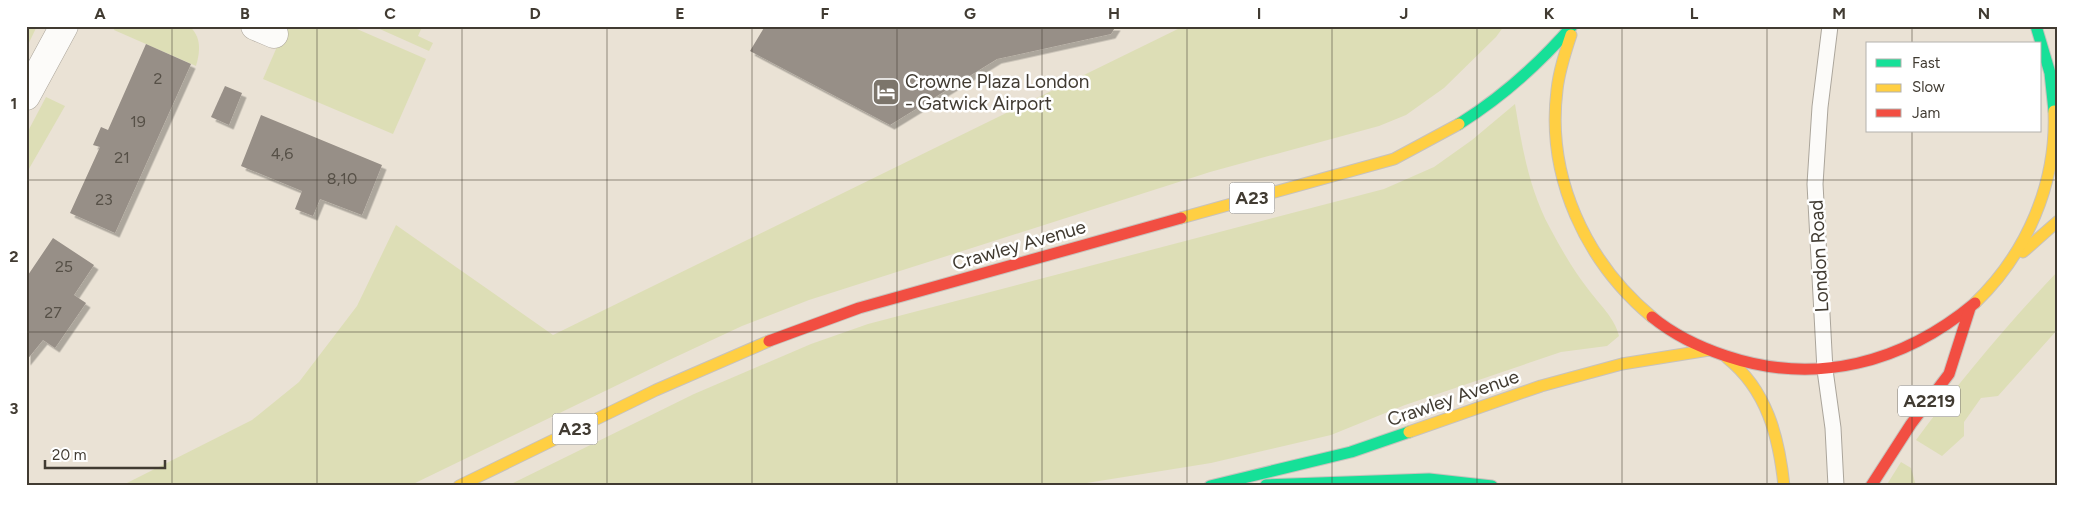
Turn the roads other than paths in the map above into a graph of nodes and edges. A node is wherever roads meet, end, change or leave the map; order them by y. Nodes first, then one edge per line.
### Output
1 (64, 26) edge
2 (1573, 26) edge
3 (1830, 26) edge
4 (2036, 26) edge
5 (2041, 42) edge
6 (2042, 46) edge
7 (26, 96) edge
8 (2058, 221) edge
9 (2009, 265) junction
10 (1970, 308) junction
11 (1709, 350) junction
12 (1726, 358) junction
13 (1825, 370) junction
14 (459, 486) edge
15 (1210, 486) edge
16 (1247, 486) edge
17 (1492, 486) edge
18 (1784, 486) edge
19 (1836, 486) edge
20 (1871, 486) edge

1 - 7 street
2 - 11 main road
2 - 14 main road, Crawley Avenue / A23
3 - 13 lane, London Road
4 - 5 main road
6 - 9 main road
8 - 9 main road
9 - 10 main road
10 - 13 main road
10 - 20 main road, A2219
11 - 12 main road
11 - 15 main road, Crawley Avenue
12 - 13 main road
12 - 18 main road
13 - 19 lane, London Road
16 - 17 main road

